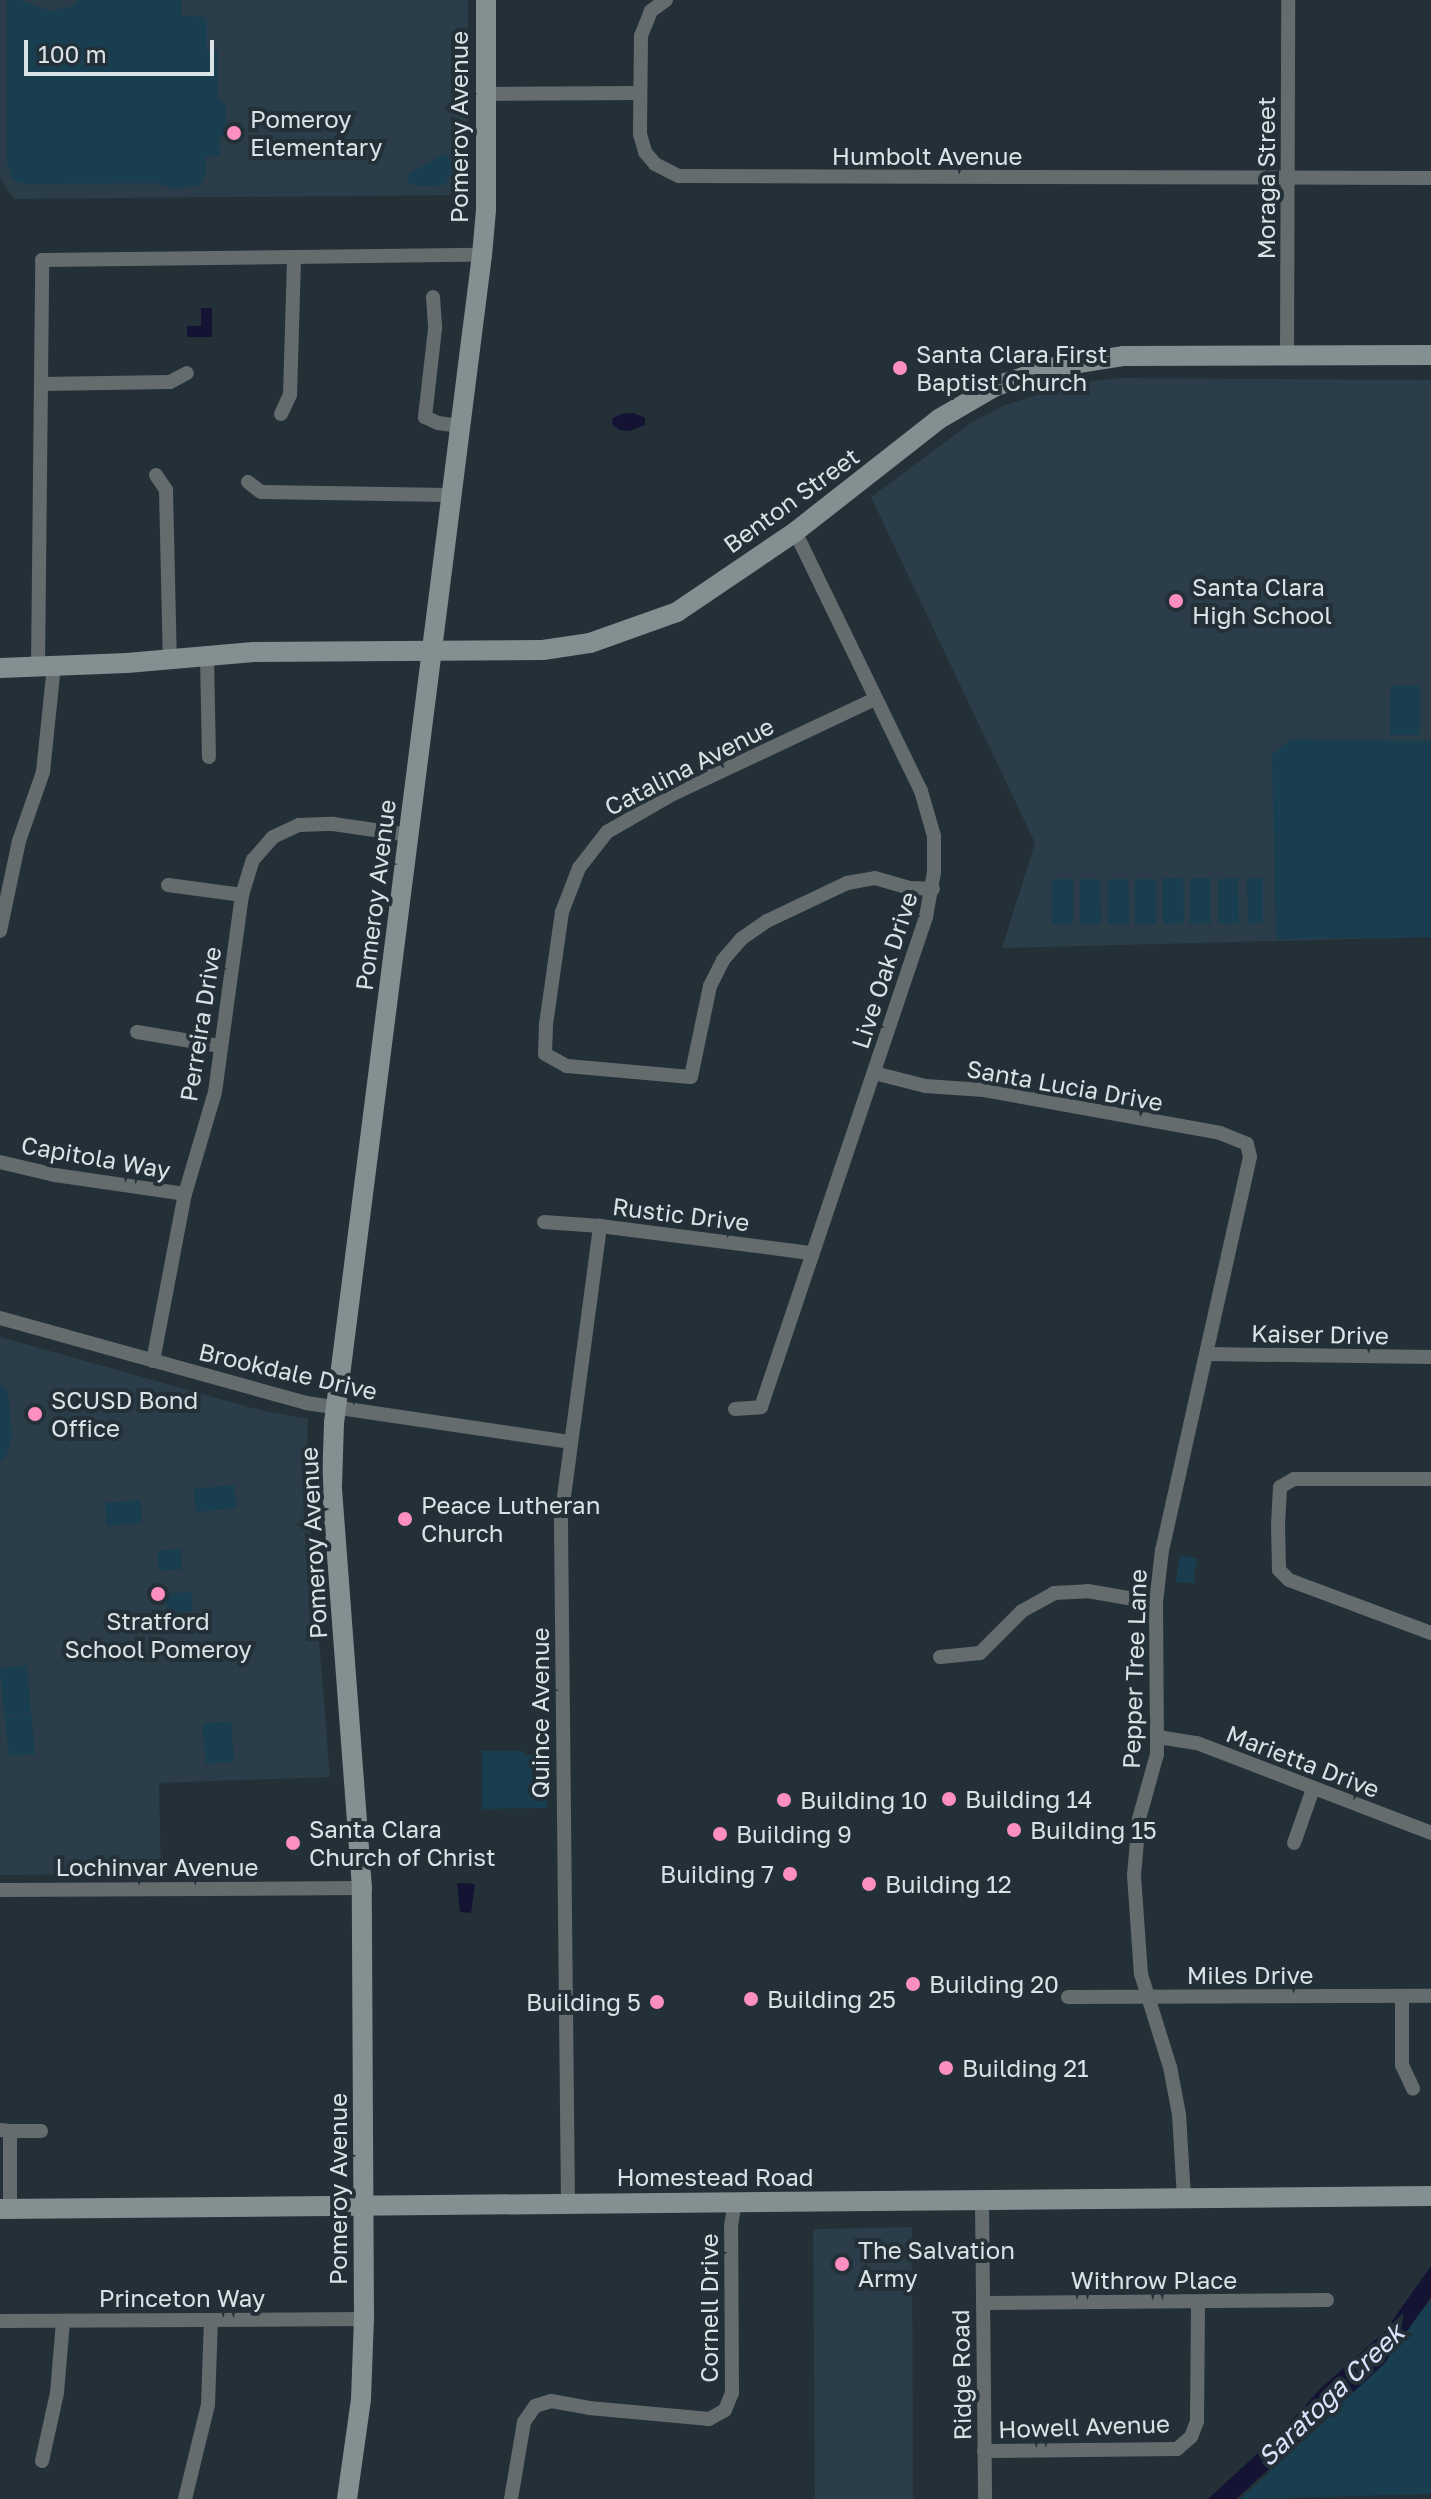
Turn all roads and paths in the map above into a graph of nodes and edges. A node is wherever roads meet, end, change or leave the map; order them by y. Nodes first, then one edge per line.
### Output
1 (486, 0) edge
2 (666, 0) edge
3 (1288, 0) edge
4 (640, 93) junction
5 (486, 94) junction
6 (1288, 178) junction
7 (1431, 178) edge
8 (482, 255) junction
9 (294, 257) junction
10 (433, 297) dead end
11 (1287, 355) junction
12 (1431, 355) edge
13 (187, 373) dead end
14 (41, 384) junction
15 (281, 414) dead end
16 (459, 426) junction
17 (156, 475) dead end
18 (248, 482) dead end
19 (449, 495) junction
20 (795, 532) junction
21 (432, 651) junction
22 (207, 656) junction
23 (170, 660) junction
24 (46, 667) junction
25 (0, 668) edge
26 (875, 699) junction
27 (209, 757) dead end
28 (409, 835) junction
29 (168, 885) dead end
30 (933, 889) junction
31 (242, 895) junction
32 (0, 931) edge
33 (137, 1032) dead end
34 (221, 1046) junction
35 (874, 1073) junction
36 (1247, 1144) joint
37 (0, 1162) edge
38 (185, 1194) junction
39 (544, 1222) dead end
40 (600, 1226) junction
41 (812, 1253) junction
42 (0, 1318) edge
43 (1208, 1354) junction
44 (1431, 1357) edge
45 (153, 1361) junction
46 (335, 1408) junction
47 (735, 1409) dead end
48 (571, 1442) junction
49 (1431, 1479) edge
50 (1156, 1603) junction
51 (1431, 1633) edge
52 (940, 1657) dead end
53 (1158, 1737) junction
54 (1313, 1789) junction
55 (1431, 1833) edge
56 (1294, 1843) dead end
57 (362, 1888) junction
58 (0, 1890) edge
59 (1431, 1996) edge
60 (1068, 1997) dead end
61 (1147, 1997) junction
62 (1402, 1997) junction
63 (1413, 2089) dead end
64 (5, 2130) edge
65 (41, 2131) dead end
66 (1431, 2196) edge
67 (1184, 2198) junction
68 (735, 2202) junction
69 (982, 2202) junction
70 (568, 2204) junction
71 (365, 2206) junction
72 (5, 2209) edge
73 (1327, 2300) dead end
74 (1198, 2302) junction
75 (983, 2303) junction
76 (364, 2319) junction
77 (211, 2320) junction
78 (0, 2321) edge
79 (63, 2321) junction
80 (984, 2451) junction
81 (42, 2461) dead end
82 (185, 2499) edge
83 (347, 2499) edge
84 (511, 2499) edge
85 (985, 2499) edge

1 - 5 main road, Pomeroy Avenue
2 - 4 street, Humbolt Avenue
3 - 6 street, Moraga Street
4 - 5 street
4 - 6 street, Humbolt Avenue
5 - 8 main road, Pomeroy Avenue
6 - 7 street, Humbolt Avenue
6 - 11 street, Moraga Street
8 - 9 street, Pomeroy Avenue
8 - 16 main road, Pomeroy Avenue
9 - 14 street, Pomeroy Avenue
9 - 15 street
10 - 16 street
11 - 12 main road, Benton Street
11 - 20 main road, Benton Street
13 - 14 street
14 - 24 street
16 - 19 main road, Pomeroy Avenue
17 - 23 street
18 - 19 street
19 - 21 main road, Pomeroy Avenue
20 - 21 main road, Benton Street
20 - 26 street, Live Oak Drive
21 - 22 main road, Benton Street
21 - 28 main road, Pomeroy Avenue
22 - 23 main road, Benton Street
22 - 27 street
23 - 24 main road, Benton Street
24 - 25 main road, Benton Street
24 - 32 street
26 - 30 street, Live Oak Drive
26 - 30 street, Catalina Avenue
28 - 31 street, Perreira Drive
28 - 46 main road, Pomeroy Avenue
29 - 31 street
30 - 35 street, Live Oak Drive
31 - 34 street, Perreira Drive
33 - 34 street
34 - 38 street, Perreira Drive
35 - 36 street, Santa Lucia Drive
35 - 41 street, Live Oak Drive
36 - 43 street, Pepper Tree Lane
37 - 38 street, Capitola Way
38 - 45 street, Perreira Drive
39 - 40 street, Rustic Drive
40 - 41 street, Rustic Drive
40 - 48 street, Quince Avenue
41 - 47 street, Live Oak Drive
42 - 45 street, Brookdale Drive
43 - 44 street, Kaiser Drive
43 - 50 street, Pepper Tree Lane
45 - 46 street, Brookdale Drive
46 - 48 street, Brookdale Drive
46 - 57 main road, Pomeroy Avenue
48 - 70 street, Quince Avenue
49 - 51 street
50 - 52 street
50 - 53 street, Pepper Tree Lane
53 - 54 street, Marietta Drive
53 - 61 street, Pepper Tree Lane
54 - 55 street, Marietta Drive
54 - 56 street
57 - 58 street, Lochinvar Avenue
57 - 71 main road, Pomeroy Avenue
59 - 62 street, Miles Drive
60 - 61 street, Miles Drive
61 - 62 street, Miles Drive
61 - 67 street, Pepper Tree Lane
62 - 63 street
64 - 65 street
64 - 72 street
66 - 67 main road, Homestead Road
67 - 69 main road, Homestead Road
68 - 69 main road, Homestead Road
68 - 70 main road, Homestead Road
68 - 84 street, Cornell Drive
69 - 75 street, Ridge Road
70 - 71 main road, Homestead Road
71 - 72 main road, Homestead Road
71 - 76 main road, Pomeroy Avenue
73 - 74 street, Withrow Place
74 - 75 street, Withrow Place
74 - 80 street, Howell Avenue
75 - 80 street, Ridge Road
76 - 77 street, Princeton Way
76 - 83 main road, Pomeroy Avenue
77 - 79 street, Princeton Way
77 - 82 street
78 - 79 street, Princeton Way
79 - 81 street
80 - 85 street, Ridge Road

